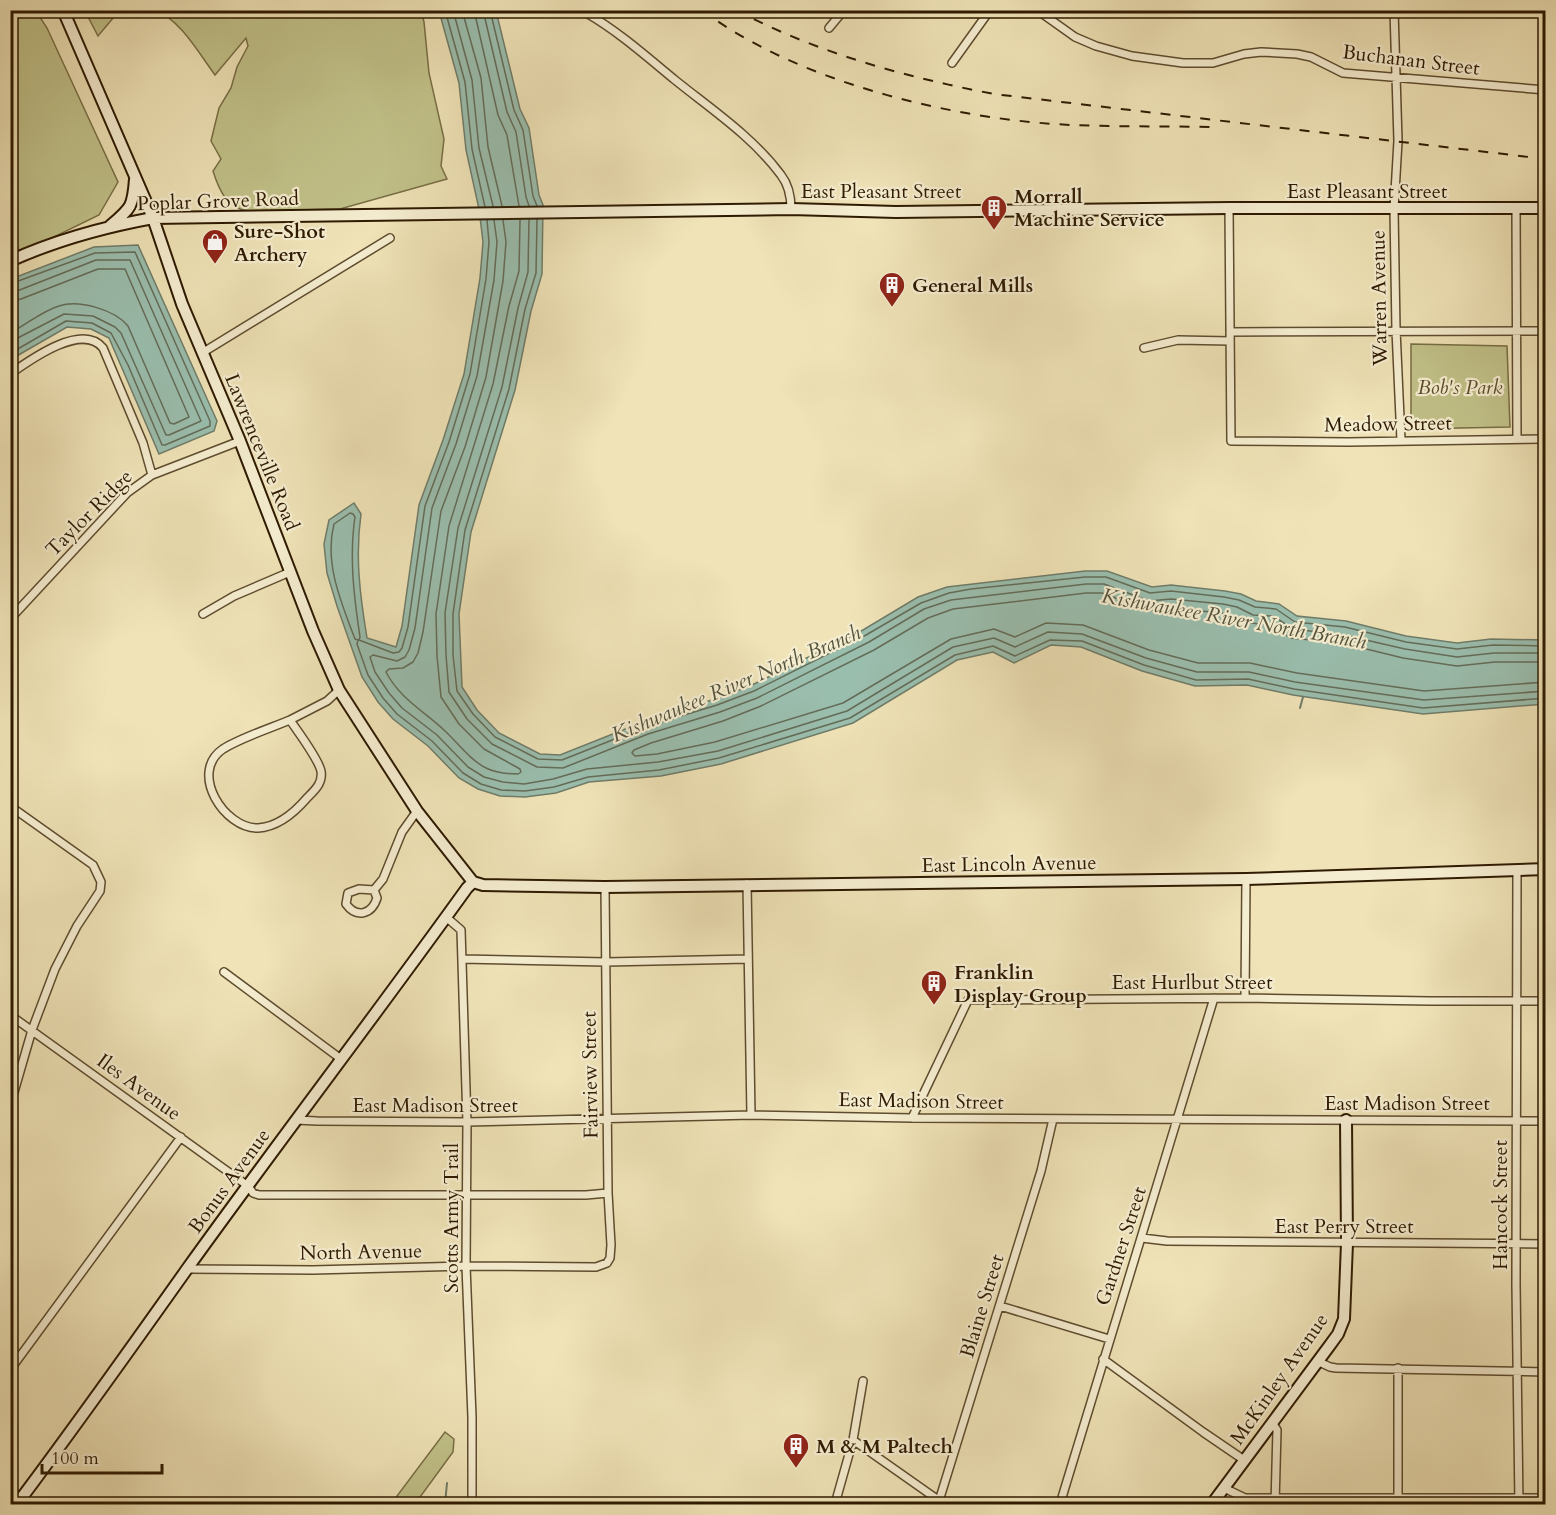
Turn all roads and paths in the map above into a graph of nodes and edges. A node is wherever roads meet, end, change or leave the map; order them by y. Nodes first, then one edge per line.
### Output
1 (63, 10) edge
2 (844, 10) edge
3 (990, 10) edge
4 (1037, 10) edge
5 (1394, 10) edge
6 (588, 14) dead end
7 (830, 28) dead end
8 (952, 63) dead end
9 (1397, 78) junction
10 (1545, 90) edge
11 (135, 176) junction
12 (1229, 208) junction
13 (1516, 208) junction
14 (1545, 208) edge
15 (792, 209) junction
16 (1394, 209) junction
17 (396, 215) joint
18 (153, 218) junction
19 (109, 227) junction
20 (390, 238) dead end
21 (10, 261) edge
22 (1396, 330) junction
23 (1518, 331) junction
24 (1545, 331) edge
25 (1230, 332) junction
26 (1230, 340) junction
27 (1144, 348) dead end
28 (202, 352) junction
29 (10, 374) edge
30 (1545, 438) edge
31 (1517, 439) junction
32 (1401, 440) junction
33 (240, 441) junction
34 (152, 475) junction
35 (290, 572) junction
36 (202, 614) dead end
37 (10, 619) edge
38 (339, 690) junction
39 (291, 720) junction
40 (10, 806) edge
41 (417, 811) junction
42 (1545, 869) edge
43 (1517, 870) junction
44 (1246, 879) junction
45 (473, 882) junction
46 (747, 884) junction
47 (605, 886) junction
48 (374, 890) junction
49 (446, 917) junction
50 (462, 959) junction
51 (748, 959) junction
52 (606, 963) junction
53 (224, 972) dead end
54 (1214, 998) junction
55 (1245, 998) junction
56 (1518, 1000) junction
57 (1545, 1001) edge
58 (10, 1015) edge
59 (32, 1030) junction
60 (341, 1059) junction
61 (10, 1106) edge
62 (751, 1115) junction
63 (912, 1118) junction
64 (1178, 1118) junction
65 (608, 1119) junction
66 (1053, 1119) junction
67 (296, 1120) junction
68 (1346, 1120) junction
69 (1516, 1120) junction
70 (1545, 1121) edge
71 (467, 1122) junction
72 (181, 1137) junction
73 (248, 1186) junction
74 (608, 1193) junction
75 (467, 1194) junction
76 (1142, 1238) junction
77 (1347, 1242) junction
78 (1516, 1243) junction
79 (1545, 1244) edge
80 (607, 1263) joint
81 (466, 1266) junction
82 (187, 1269) junction
83 (1000, 1306) junction
84 (1108, 1340) junction
85 (1103, 1359) junction
86 (1317, 1361) junction
87 (1398, 1368) junction
88 (10, 1370) edge
89 (1517, 1371) junction
90 (1545, 1372) edge
91 (863, 1381) dead end
92 (1272, 1422) junction
93 (853, 1440) junction
94 (1245, 1460) junction
95 (1224, 1488) junction
96 (1545, 1498) edge
97 (1398, 1500) edge
98 (1275, 1501) edge
99 (1519, 1501) edge
100 (941, 1503) edge
101 (17, 1504) edge
102 (472, 1504) edge
103 (835, 1504) edge
104 (1060, 1504) edge
105 (1212, 1504) edge

1 - 11 street, Lawrenceville Road
2 - 7 street
3 - 8 street
4 - 9 street, Buchanan Street
5 - 9 street, Warren Avenue
6 - 15 street
9 - 10 street, Buchanan Street
9 - 16 street, Warren Avenue
11 - 18 street, Lawrenceville Road
11 - 19 street
12 - 15 street, East Pleasant Street
12 - 16 street, East Pleasant Street
12 - 25 street
13 - 14 street, East Pleasant Street
13 - 16 street, East Pleasant Street
13 - 23 street
15 - 17 street, East Pleasant Street
16 - 22 street, Warren Avenue
17 - 18 street, Poplar Grove Road
18 - 19 street, Poplar Grove Road
18 - 28 street, Lawrenceville Road
19 - 21 street, Poplar Grove Road
20 - 28 street
22 - 23 street
22 - 25 street
22 - 32 street, Warren Avenue
23 - 24 street
23 - 31 street
25 - 26 street
26 - 27 street
26 - 32 street, Meadow Street
28 - 33 street, Lawrenceville Road
29 - 34 street
30 - 31 street, Meadow Street
31 - 32 street, Meadow Street
33 - 34 street, Taylor Ridge
33 - 35 street, Lawrenceville Road
34 - 37 street, Taylor Ridge
35 - 36 street
35 - 38 street, Lawrenceville Road
38 - 39 street
38 - 41 street, Lawrenceville Road
39 - 39 street
40 - 59 street
41 - 45 street, Lawrenceville Road
41 - 48 street
42 - 43 street, East Lincoln Avenue
43 - 44 street, East Lincoln Avenue
43 - 56 street, Hancock Street
44 - 46 street, East Lincoln Avenue
44 - 55 street
45 - 47 street, East Lincoln Avenue
45 - 49 street, Bonus Avenue
46 - 47 street, East Lincoln Avenue
46 - 51 street
47 - 52 street, Fairview Street
48 - 48 street
49 - 50 street, Scotts Army Trail
49 - 60 street, Bonus Avenue
50 - 52 street
50 - 71 street, Scotts Army Trail
51 - 52 street
51 - 62 street
52 - 65 street, Fairview Street
53 - 60 street
54 - 55 street, East Hurlbut Street
54 - 63 street, East Hurlbut Street
54 - 64 street, Gardner Street
55 - 56 street, East Hurlbut Street
56 - 57 street, East Hurlbut Street
56 - 69 street, Hancock Street
58 - 59 street, Iles Avenue
59 - 61 street
59 - 72 street, Iles Avenue
60 - 67 street, Bonus Avenue
62 - 63 street, East Madison Street
62 - 65 street, East Madison Street
63 - 66 street, East Madison Street
64 - 66 street, East Madison Street
64 - 68 street, East Madison Street
64 - 76 street, Gardner Street
65 - 71 street, East Madison Street
65 - 74 street, Fairview Street
66 - 83 street, Blaine Street
67 - 71 street, East Madison Street
67 - 73 street, Bonus Avenue
68 - 69 street, East Madison Street
68 - 77 street, McKinley Avenue
69 - 70 street, East Madison Street
69 - 78 street, Hancock Street
71 - 75 street, Scotts Army Trail
72 - 73 street, Iles Avenue
72 - 88 street
73 - 75 street, Iles Avenue
73 - 82 street, Bonus Avenue
74 - 75 street, Iles Avenue
74 - 80 street, Fairview Street
75 - 81 street, Scotts Army Trail
76 - 77 street, East Perry Street
76 - 84 street, Gardner Street
77 - 78 street, East Perry Street
77 - 86 street, McKinley Avenue
78 - 79 street, East Perry Street
78 - 89 street, Hancock Street
80 - 81 street, North Avenue
81 - 82 street, North Avenue
81 - 102 street, Scotts Army Trail
82 - 101 street, Bonus Avenue
83 - 84 street
83 - 100 street, Blaine Street
84 - 85 street, Gardner Street
85 - 94 street
85 - 104 street, Gardner Street
86 - 87 street
86 - 92 street, McKinley Avenue
87 - 89 street
87 - 97 street
89 - 90 street
89 - 99 street, Hancock Street
91 - 93 street
92 - 94 street, McKinley Avenue
92 - 98 street
93 - 100 street
93 - 103 street
94 - 95 street, McKinley Avenue
95 - 98 street
95 - 105 street, McKinley Avenue
96 - 99 street
97 - 98 street
97 - 99 street

